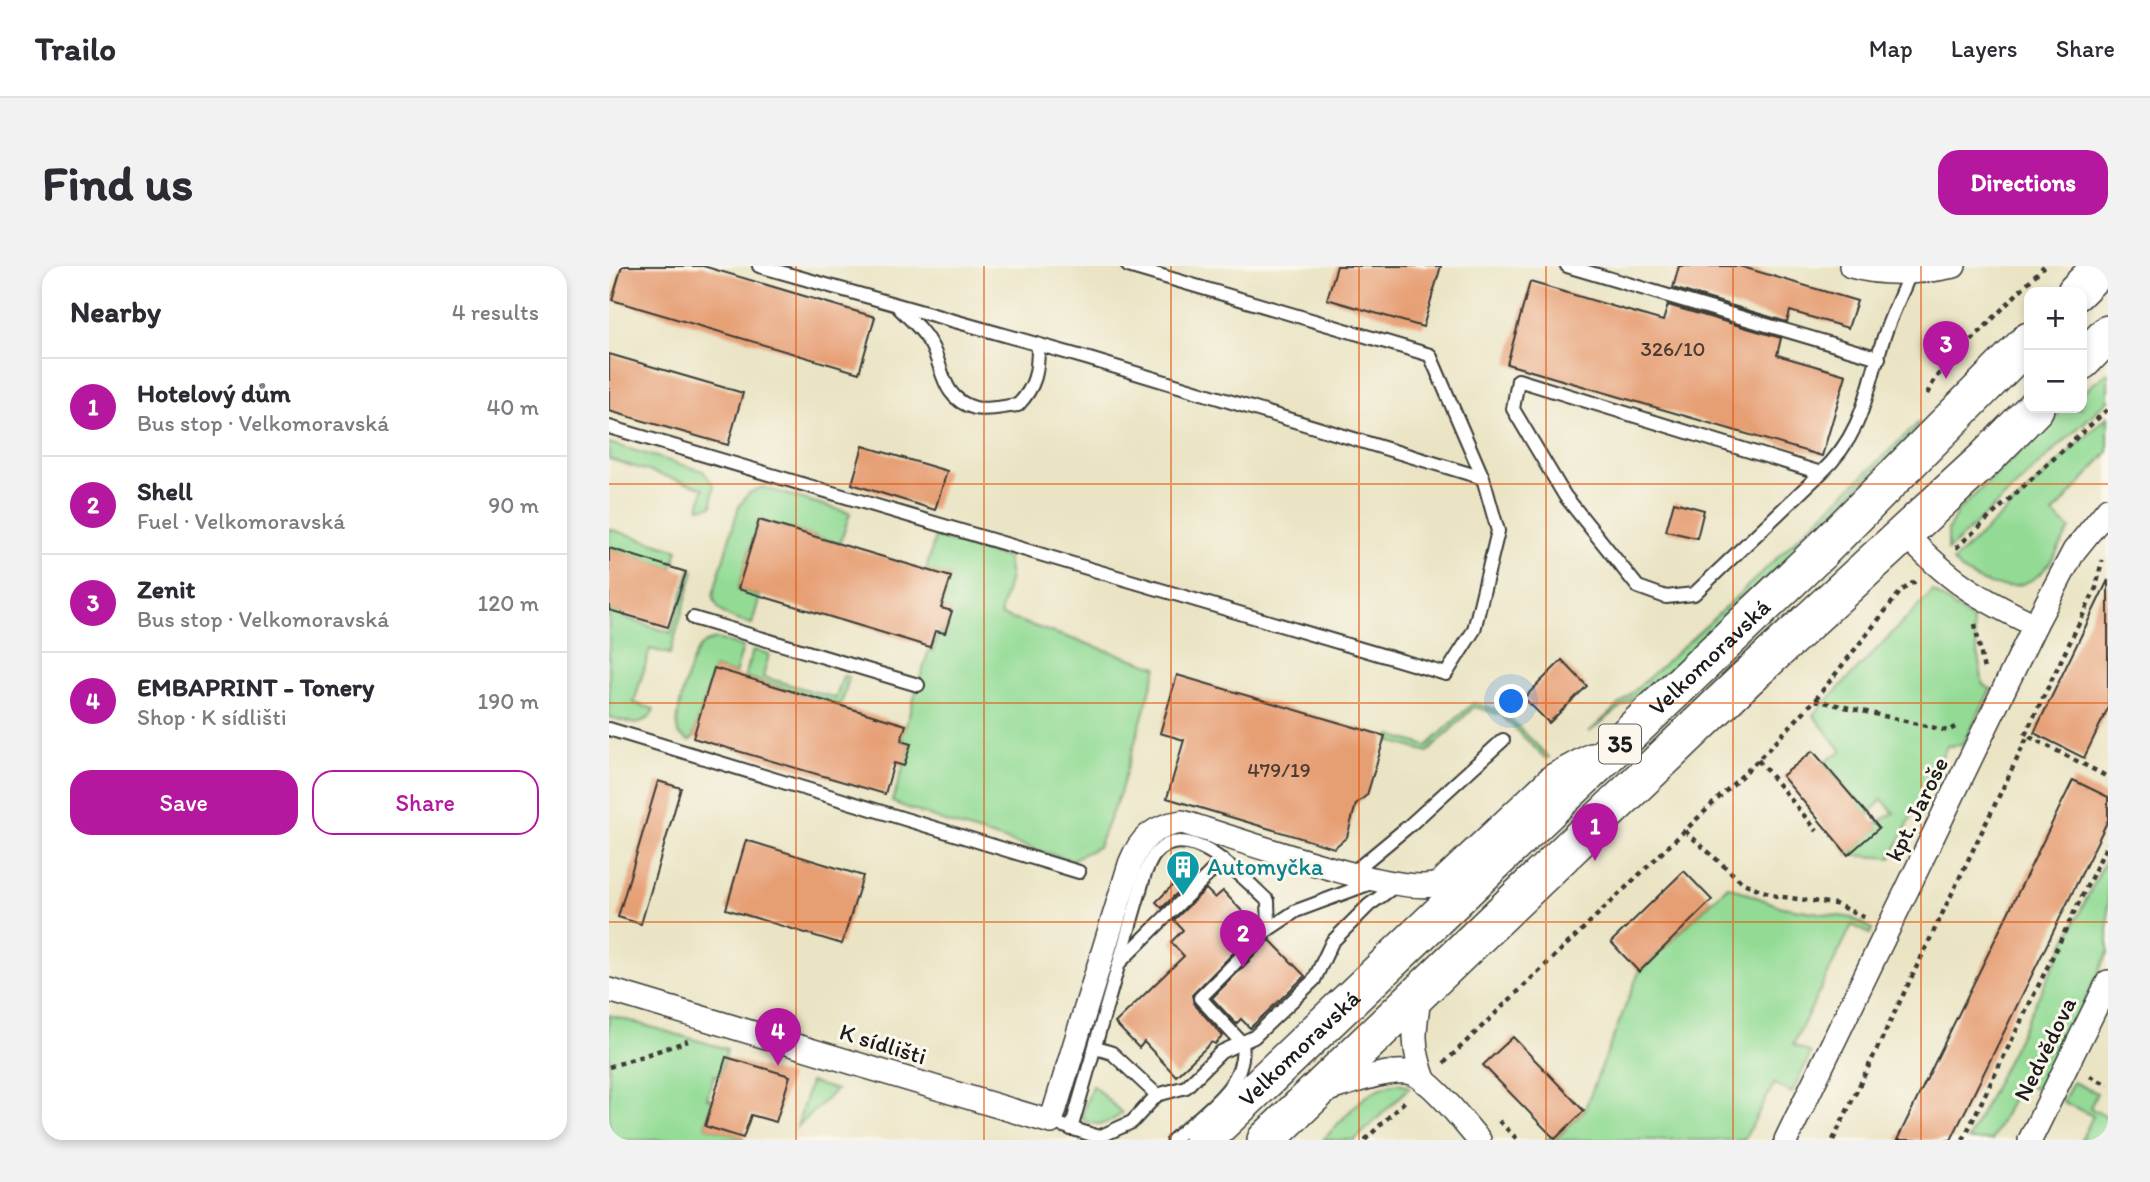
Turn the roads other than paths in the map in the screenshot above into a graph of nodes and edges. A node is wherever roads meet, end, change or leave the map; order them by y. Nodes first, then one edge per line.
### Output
1 (759, 266) edge
2 (1128, 266) edge
3 (1567, 266) edge
4 (1851, 266) edge
5 (1954, 266) edge
6 (2102, 266) edge
7 (1910, 273) junction
8 (2081, 287) edge
9 (896, 306) junction
10 (2108, 334) edge
11 (1038, 345) junction
12 (2024, 346) edge
13 (2087, 355) edge
14 (1879, 358) junction
15 (2030, 413) edge
16 (609, 427) edge
17 (1821, 473) junction
18 (1483, 478) junction
19 (2108, 509) edge
20 (1904, 533) junction
21 (693, 618) dead end
22 (2035, 625) junction
23 (918, 685) dead end
24 (609, 729) edge
25 (1631, 734) junction
26 (1503, 740) dead end
27 (1223, 860) junction
28 (1079, 872) dead end
29 (1352, 873) junction
30 (1388, 883) junction
31 (1269, 929) junction
32 (1120, 962) junction
33 (2108, 982) edge
34 (609, 990) edge
35 (1420, 991) junction
36 (1088, 1040) junction
37 (1242, 1044) junction
38 (1425, 1081) junction
39 (1316, 1093) junction
40 (1157, 1095) junction
41 (1061, 1125) junction
42 (1173, 1140) edge
43 (1203, 1140) edge
44 (1266, 1140) edge
45 (1479, 1140) edge
46 (1786, 1140) edge
47 (2030, 1140) edge

1 - 9 lane
2 - 18 lane
3 - 14 lane
4 - 7 street
5 - 7 street
6 - 8 main road
7 - 14 lane
9 - 11 lane
9 - 11 lane
10 - 13 main road
11 - 18 lane
12 - 25 main road, Velkomoravská / 35
14 - 17 lane
15 - 20 main road, Velkomoravská / 35
16 - 18 lane
17 - 17 lane
19 - 22 street, kpt. Jaroše
20 - 22 street
20 - 35 main road, Velkomoravská / 35
21 - 23 lane
22 - 46 street, kpt. Jaroše
24 - 28 lane
25 - 30 street
25 - 43 main road, Velkomoravská / 35
26 - 29 lane
27 - 31 lane
27 - 32 lane
27 - 32 lane
29 - 30 street
29 - 36 street
30 - 31 lane
30 - 37 lane
31 - 37 lane
32 - 36 lane
33 - 47 street, Nedvědova
34 - 41 street, K sídlišti
35 - 38 street
35 - 39 main road, Velkomoravská / 35
36 - 40 lane
36 - 41 street
37 - 40 lane
37 - 42 lane
38 - 39 street
38 - 45 street
39 - 44 main road, Velkomoravská / 35
40 - 41 lane

